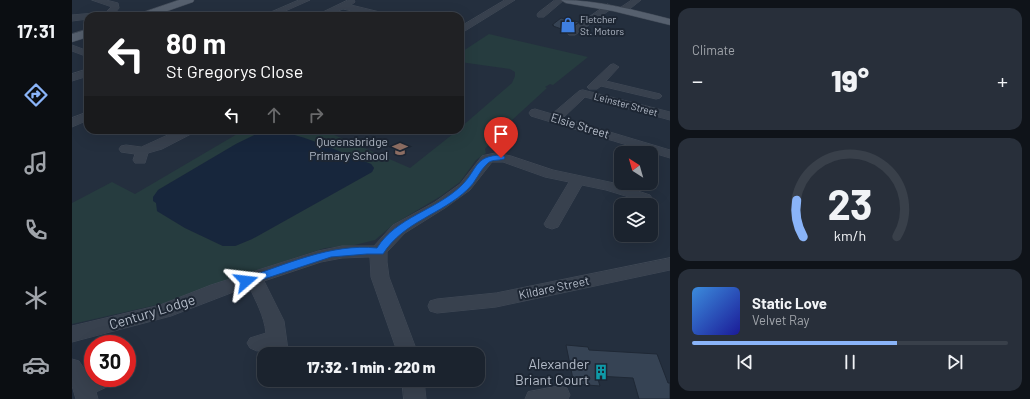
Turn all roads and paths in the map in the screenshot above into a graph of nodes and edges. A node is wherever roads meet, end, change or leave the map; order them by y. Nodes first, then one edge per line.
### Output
1 (96, 0) edge
2 (189, 0) edge
3 (306, 0) edge
4 (356, 0) edge
5 (511, 0) edge
6 (560, 0) edge
7 (566, 0) edge
8 (635, 2) edge
9 (343, 6) junction
10 (608, 7) junction
11 (623, 10) junction
12 (158, 11) junction
13 (111, 12) edge
14 (155, 12) edge
15 (162, 12) edge
16 (276, 12) edge
17 (329, 12) edge
18 (368, 12) edge
19 (84, 15) edge
20 (643, 15) junction
21 (550, 16) dead end
22 (72, 18) edge
23 (670, 22) edge
24 (464, 29) edge
25 (572, 33) dead end
26 (84, 34) edge
27 (72, 38) edge
28 (72, 48) edge
29 (84, 52) edge
30 (614, 67) dead end
31 (84, 74) edge
32 (72, 78) edge
33 (598, 82) junction
34 (584, 93) junction
35 (656, 96) dead end
36 (535, 113) dead end
37 (670, 116) edge
38 (84, 118) edge
39 (554, 119) junction
40 (72, 123) edge
41 (184, 134) edge
42 (126, 149) dead end
43 (670, 154) edge
44 (577, 180) junction
45 (645, 198) dead end
46 (552, 224) dead end
47 (379, 252) junction
48 (670, 264) edge
49 (254, 279) junction
50 (437, 306) dead end
51 (72, 334) edge
52 (257, 343) dead end
53 (405, 347) edge
54 (72, 368) edge
55 (94, 387) edge
56 (414, 387) edge
57 (85, 393) edge
58 (559, 394) dead end
59 (415, 399) edge
60 (536, 399) edge

1 - 13 street
2 - 12 main road
3 - 16 street
4 - 9 street
5 - 24 street
6 - 21 street
7 - 10 main road
8 - 11 street
8 - 20 street
9 - 17 street
9 - 18 street
10 - 11 main road
10 - 25 street
11 - 20 main road
12 - 14 main road
12 - 15 street
19 - 22 street
20 - 23 main road
26 - 27 main road
28 - 29 street
30 - 33 street
31 - 32 street
33 - 34 street
33 - 35 street
34 - 37 street, Leinster Street
34 - 39 street
36 - 39 street, Elsie Street
38 - 40 street
39 - 43 street, Elsie Street
41 - 42 street
44 - 45 street
44 - 46 street
44 - 47 street
47 - 49 street, Century Lodge
47 - 53 street
48 - 50 street, Kildare Street
49 - 51 street, Century Lodge
49 - 52 street
54 - 57 street
55 - 57 street
56 - 59 street
58 - 60 street

